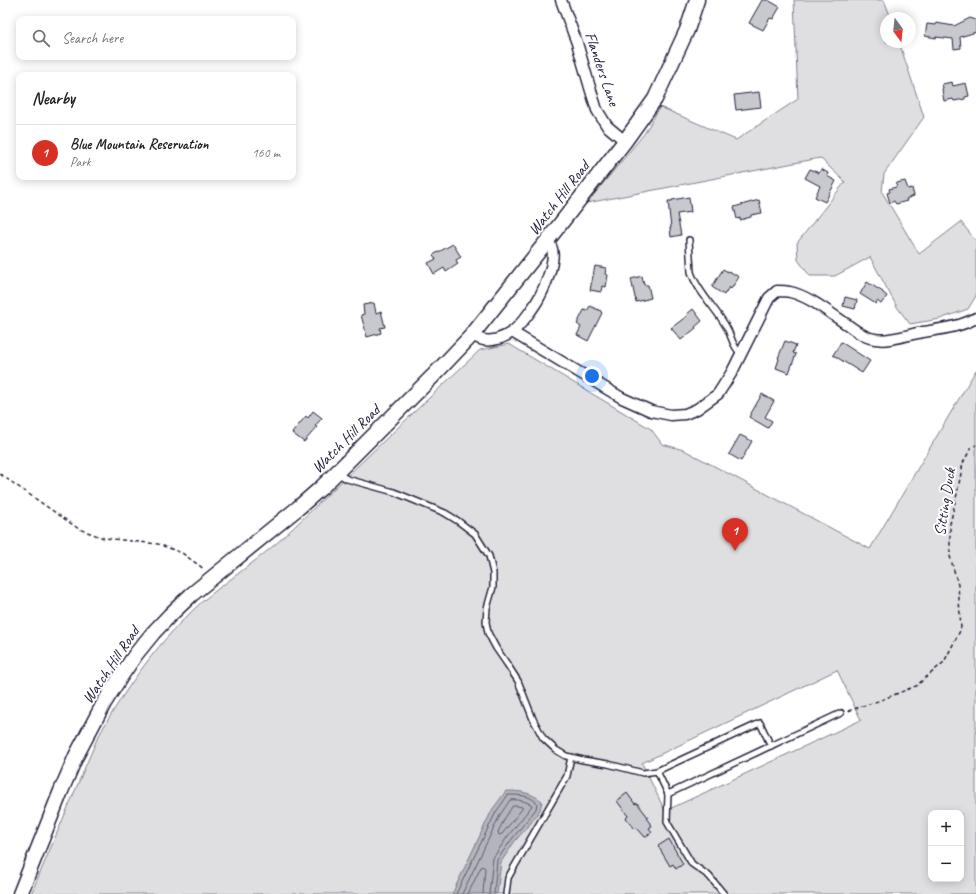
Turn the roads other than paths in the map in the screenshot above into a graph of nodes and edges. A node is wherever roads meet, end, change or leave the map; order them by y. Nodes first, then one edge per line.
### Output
1 (561, 0) edge
2 (697, 0) edge
3 (625, 141) junction
4 (689, 240) dead end
5 (547, 242) junction
6 (976, 318) edge
7 (512, 332) junction
8 (472, 335) junction
9 (741, 354) junction
10 (337, 473) junction
11 (841, 713) road end
12 (771, 746) junction
13 (571, 758) junction
14 (657, 771) junction
15 (668, 794) junction
16 (20, 894) edge
17 (506, 894) edge
18 (724, 894) edge

1 - 3 street, Flanders Lane
2 - 3 street, Watch Hill Road
3 - 5 street, Watch Hill Road
4 - 9 lane
5 - 7 street
5 - 8 street, Watch Hill Road
6 - 9 street
7 - 8 street
7 - 9 street
8 - 10 street, Watch Hill Road
10 - 13 lane
10 - 16 street, Watch Hill Road
11 - 12 lane
12 - 14 lane
12 - 15 lane
13 - 14 lane
13 - 17 lane
14 - 15 lane
15 - 18 lane

